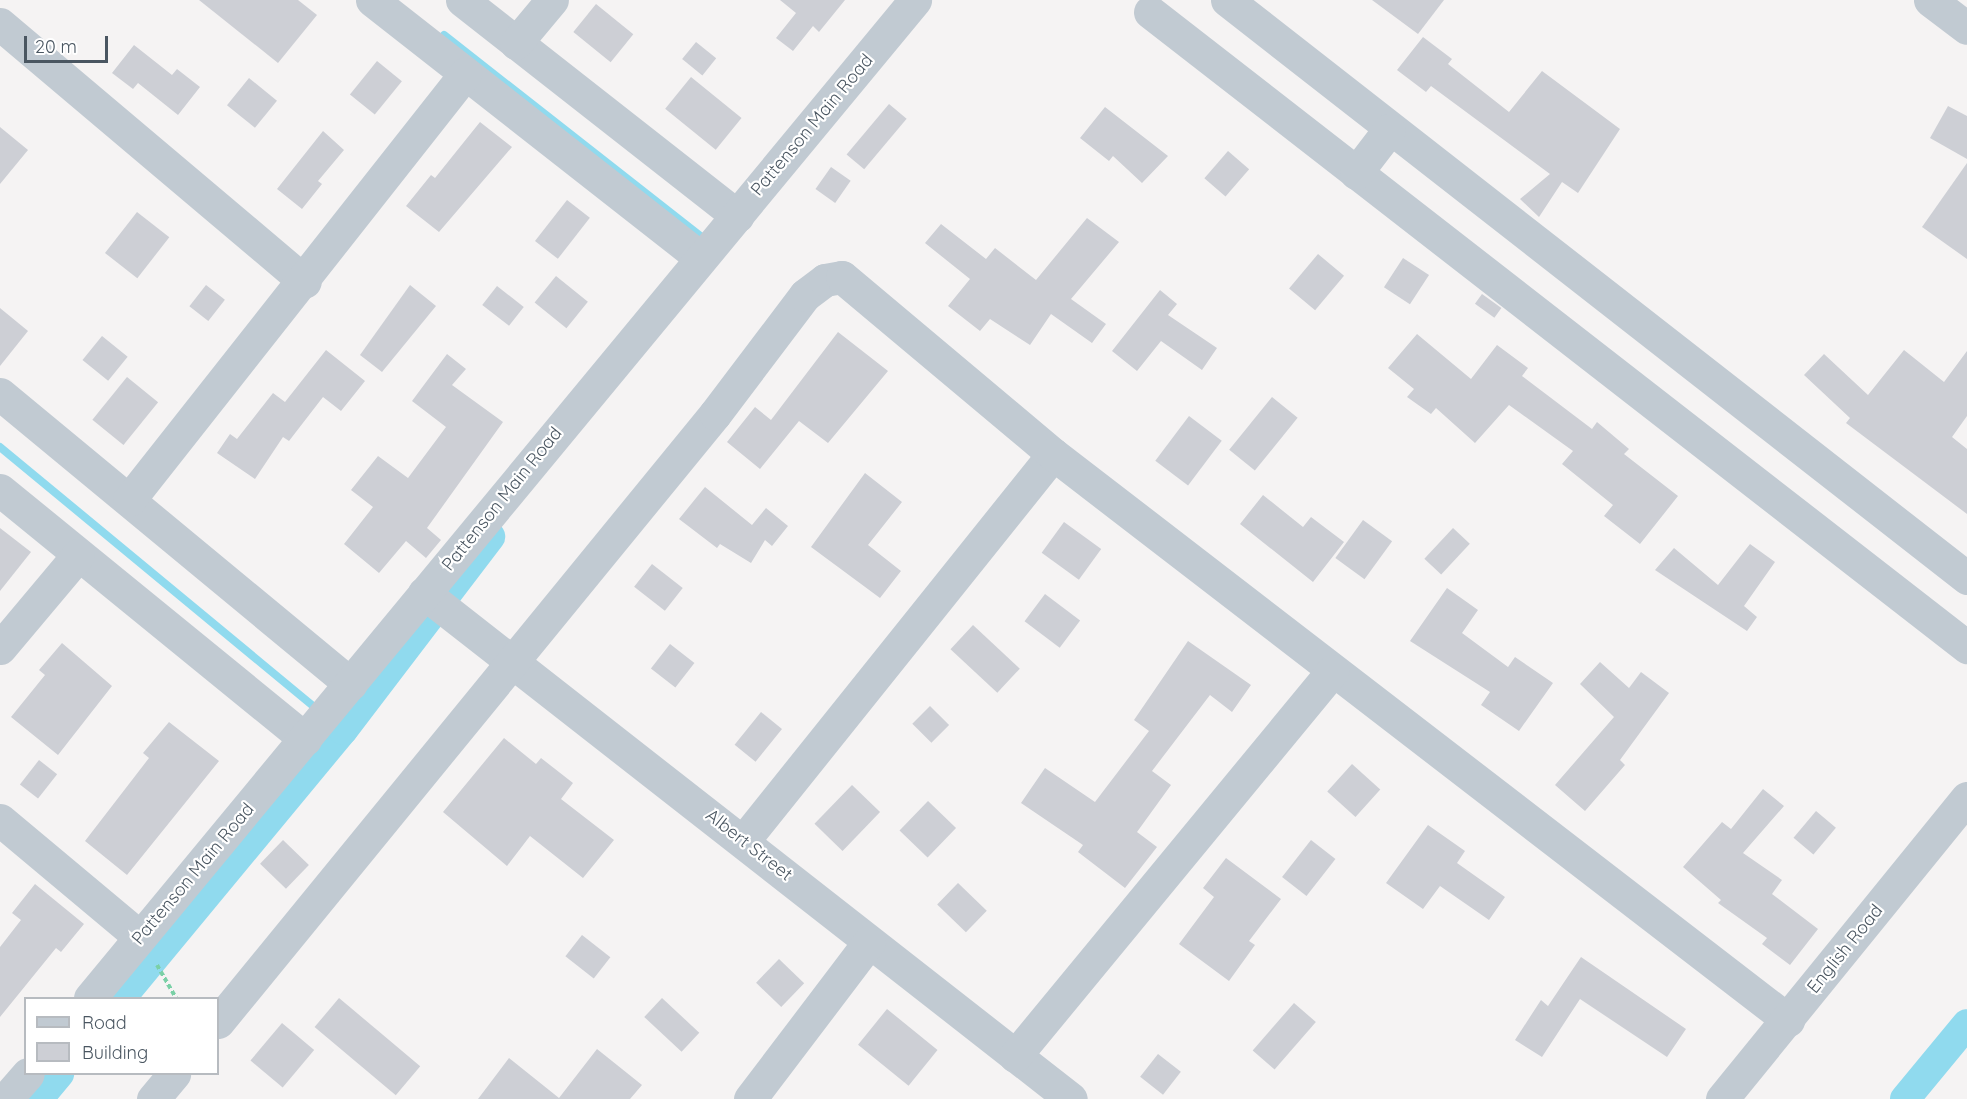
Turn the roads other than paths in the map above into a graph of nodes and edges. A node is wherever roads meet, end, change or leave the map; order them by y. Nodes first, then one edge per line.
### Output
1 (372, 0) edge
2 (462, 0) edge
3 (552, 0) edge
4 (915, 0) edge
5 (1227, 0) edge
6 (1930, 0) edge
7 (1150, 12) dead end
8 (0, 24) edge
9 (1967, 28) edge
10 (516, 43) junction
11 (465, 74) junction
12 (1389, 130) junction
13 (1356, 173) junction
14 (716, 240) junction
15 (305, 282) junction
16 (0, 394) edge
17 (1053, 454) junction
18 (0, 490) edge
19 (129, 500) junction
20 (78, 555) junction
21 (1967, 578) edge
22 (438, 606) junction
23 (1967, 647) edge
24 (0, 648) edge
25 (510, 662) junction
26 (1332, 671) junction
27 (350, 684) junction
28 (305, 739) junction
29 (1967, 798) edge
30 (0, 820) edge
31 (744, 840) junction
32 (140, 937) junction
33 (868, 942) junction
34 (92, 997) edge
35 (1788, 1020) junction
36 (219, 1021) edge
37 (1015, 1056) junction
38 (27, 1075) edge
39 (6, 1099) edge
40 (750, 1099) edge
41 (1071, 1099) edge
42 (1722, 1099) edge

1 - 11 street
2 - 10 street
3 - 10 street
4 - 14 street, Pattenson Main Road
5 - 12 street
6 - 9 street
7 - 13 street
8 - 15 street
10 - 14 street
11 - 14 street
11 - 15 street
12 - 13 street
12 - 21 street
13 - 23 street
14 - 22 street, Pattenson Main Road
15 - 19 street
16 - 19 street
17 - 25 street
17 - 26 street
17 - 31 street
18 - 20 street
19 - 27 street
20 - 24 street
20 - 28 street
22 - 25 street, Albert Street
22 - 27 street, Pattenson Main Road
25 - 31 street, Albert Street
25 - 36 street
26 - 35 street
26 - 37 street
27 - 28 street, Pattenson Main Road
28 - 32 street, Pattenson Main Road
29 - 35 street, English Road
30 - 32 street
31 - 33 street, Albert Street
32 - 34 street, Pattenson Main Road
33 - 37 street, Albert Street
33 - 40 street
35 - 42 street, English Road
37 - 41 street, Albert Street
38 - 39 street

